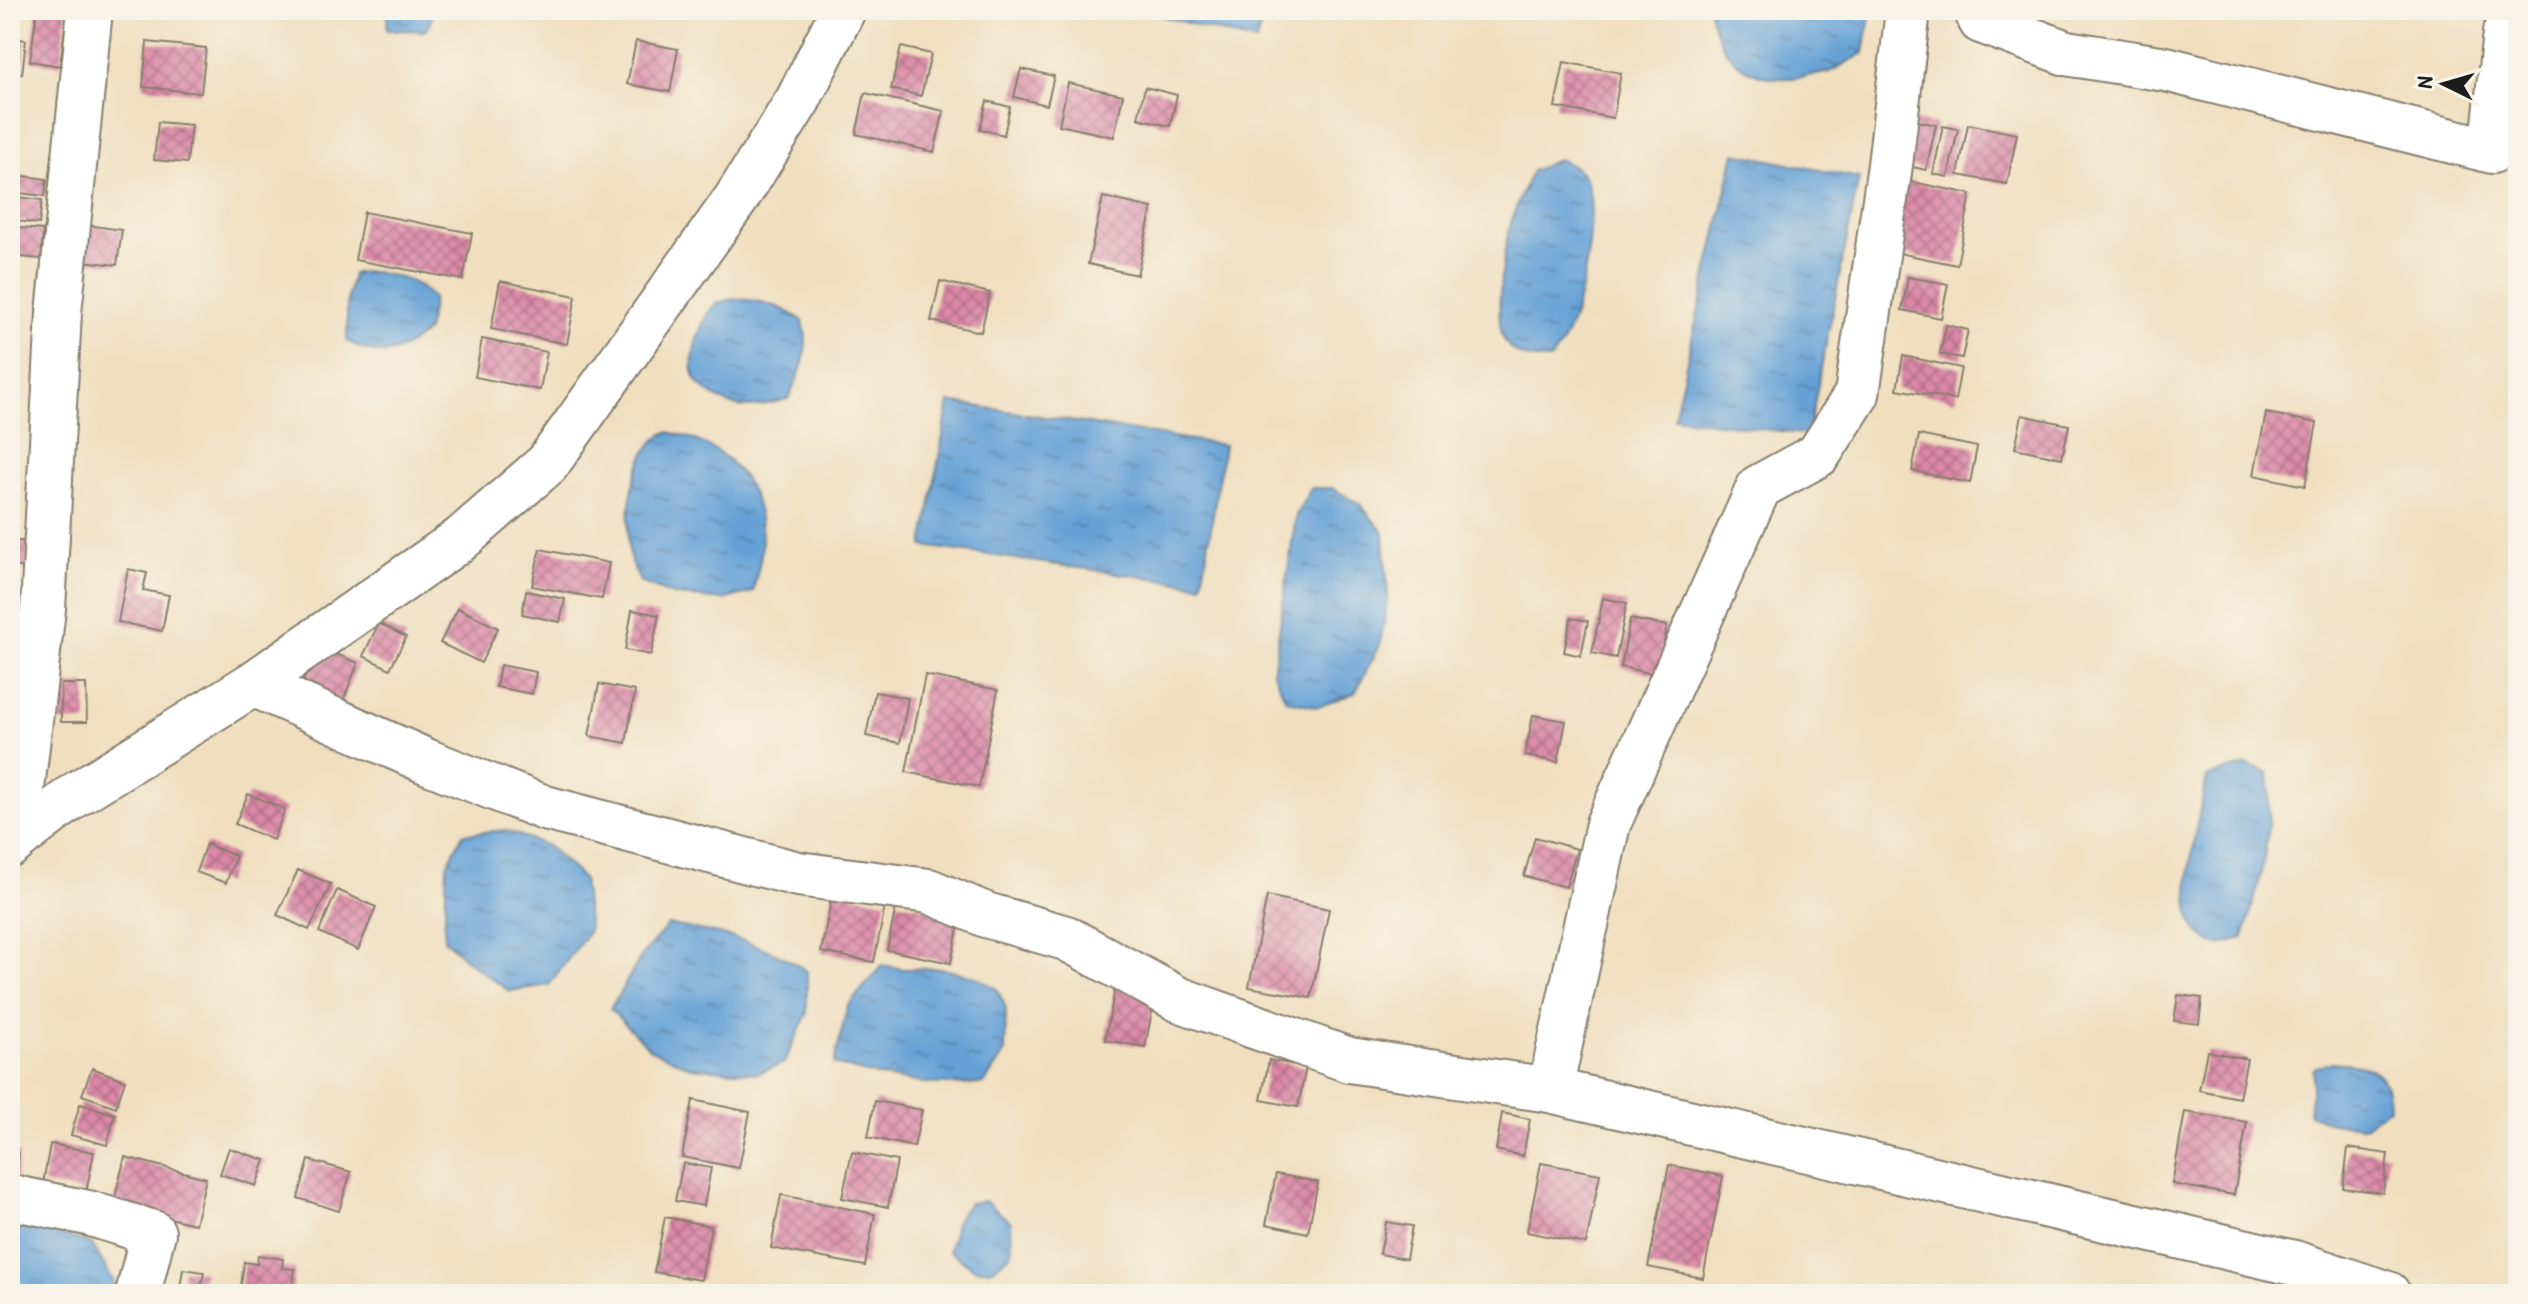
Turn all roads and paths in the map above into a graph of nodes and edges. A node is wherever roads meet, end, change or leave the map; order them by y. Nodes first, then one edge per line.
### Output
1 (90, 10) edge
2 (843, 10) edge
3 (1908, 10) edge
4 (1976, 10) edge
5 (2517, 10) edge
6 (253, 684) junction
7 (13, 843) edge
8 (1550, 1090) junction
9 (10, 1197) edge
10 (138, 1294) edge
11 (2388, 1294) edge

1 - 7 street
2 - 6 street
3 - 8 street
4 - 5 street
6 - 7 street
6 - 8 street
8 - 11 street
9 - 10 street

